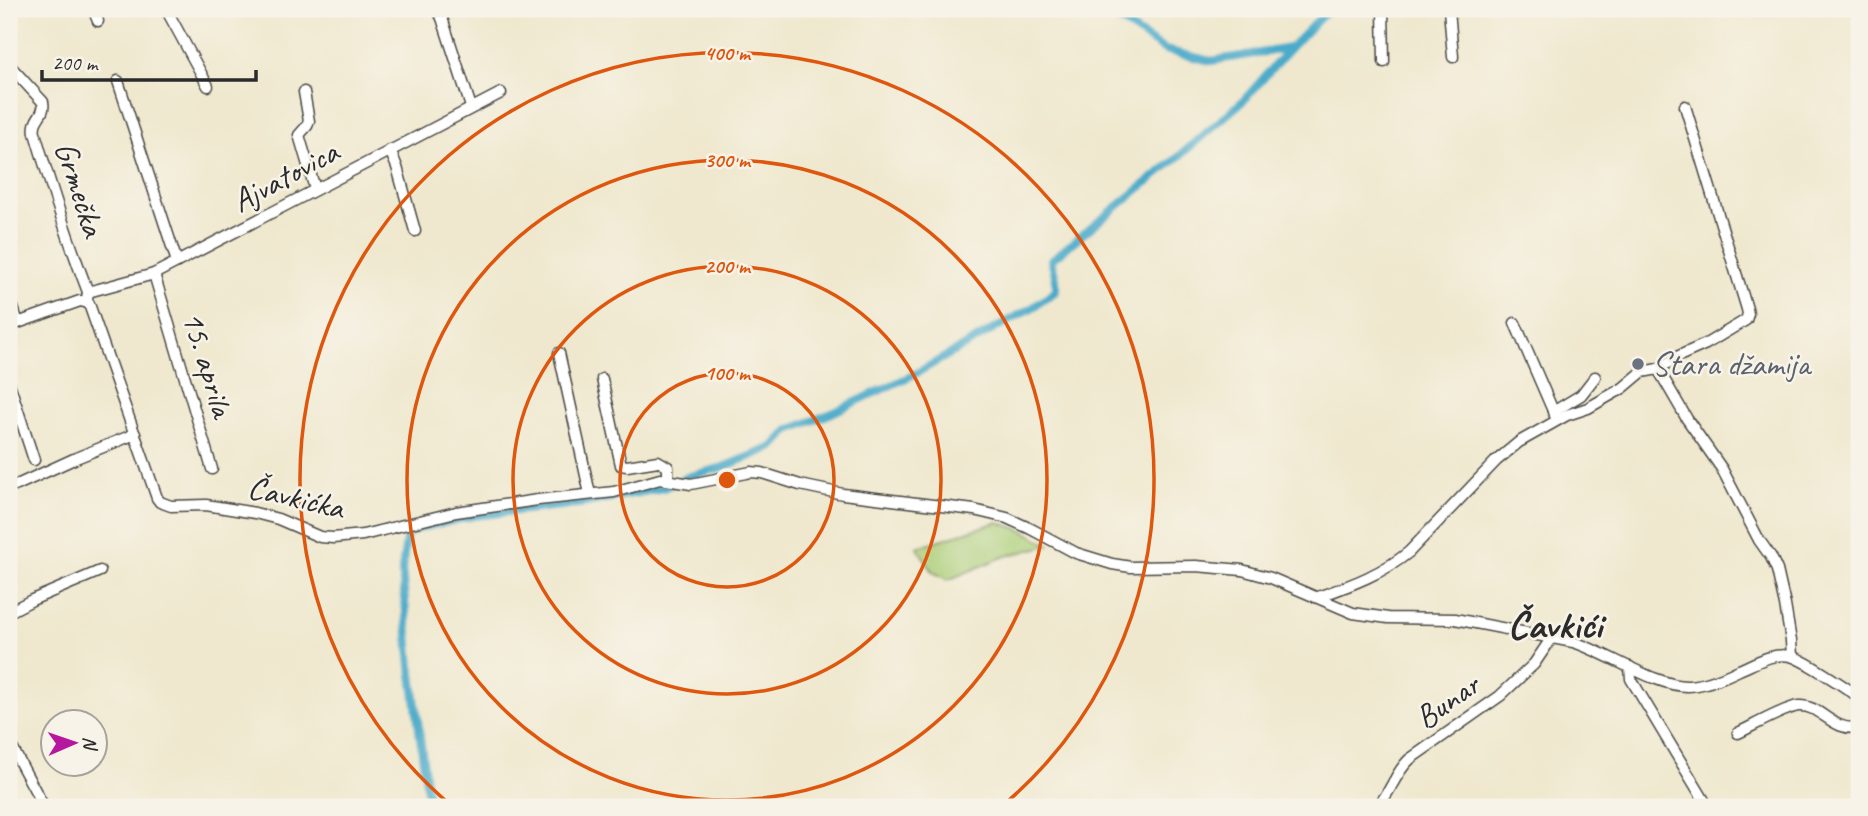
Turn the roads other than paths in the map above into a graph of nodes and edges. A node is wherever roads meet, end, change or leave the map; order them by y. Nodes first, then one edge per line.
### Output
1 (93, 9) edge
2 (166, 9) edge
3 (437, 9) edge
4 (1383, 9) edge
5 (1449, 9) edge
6 (98, 21) dead end
7 (1453, 57) dead end
8 (1384, 62) dead end
9 (9, 65) edge
10 (118, 81) dead end
11 (208, 86) dead end
12 (304, 92) dead end
13 (501, 93) dead end
14 (1685, 106) dead end
15 (471, 107) junction
16 (390, 150) junction
17 (315, 189) junction
18 (415, 231) dead end
19 (177, 262) junction
20 (154, 274) junction
21 (9, 295) edge
22 (87, 297) junction
23 (1515, 323) dead end
24 (13, 325) edge
25 (559, 353) dead end
26 (1658, 369) junction
27 (1595, 377) dead end
28 (602, 379) dead end
29 (9, 383) edge
30 (1555, 416) junction
31 (135, 434) junction
32 (34, 460) dead end
33 (212, 469) dead end
34 (675, 481) junction
35 (17, 485) dead end
36 (590, 494) junction
37 (100, 571) dead end
38 (1318, 597) junction
39 (9, 612) edge
40 (1551, 639) junction
41 (1792, 656) junction
42 (1630, 667) junction
43 (1859, 697) edge
44 (1859, 727) edge
45 (1738, 733) dead end
46 (9, 742) edge
47 (1382, 805) edge
48 (44, 807) edge
49 (1709, 807) edge

1 - 6 street
2 - 11 street
3 - 15 street
4 - 8 street
5 - 7 street
9 - 22 street, Grmečka
10 - 19 street
12 - 17 street
13 - 15 street, Ajvatovica
14 - 26 street
15 - 16 street, Ajvatovica
16 - 17 street, Ajvatovica
16 - 18 street
17 - 19 street, Ajvatovica
19 - 20 street, Ajvatovica
20 - 22 street, Ajvatovica
20 - 33 street, 15. aprila
21 - 24 street
22 - 24 street, Ajvatovica
22 - 31 street, Čavkićka
23 - 30 street
25 - 36 street
26 - 30 street
26 - 41 street
27 - 30 street
28 - 34 street
29 - 32 street
30 - 38 street
31 - 35 street
31 - 36 street, Čavkićka
34 - 36 street, Čavkićka
34 - 38 street, Čavkićka
37 - 39 street
38 - 40 street, Čavkićka
40 - 42 street, Čavkićka
40 - 47 street, Bunar
41 - 42 street, Čavkićka
41 - 43 street
42 - 49 street
44 - 45 street
46 - 48 street

